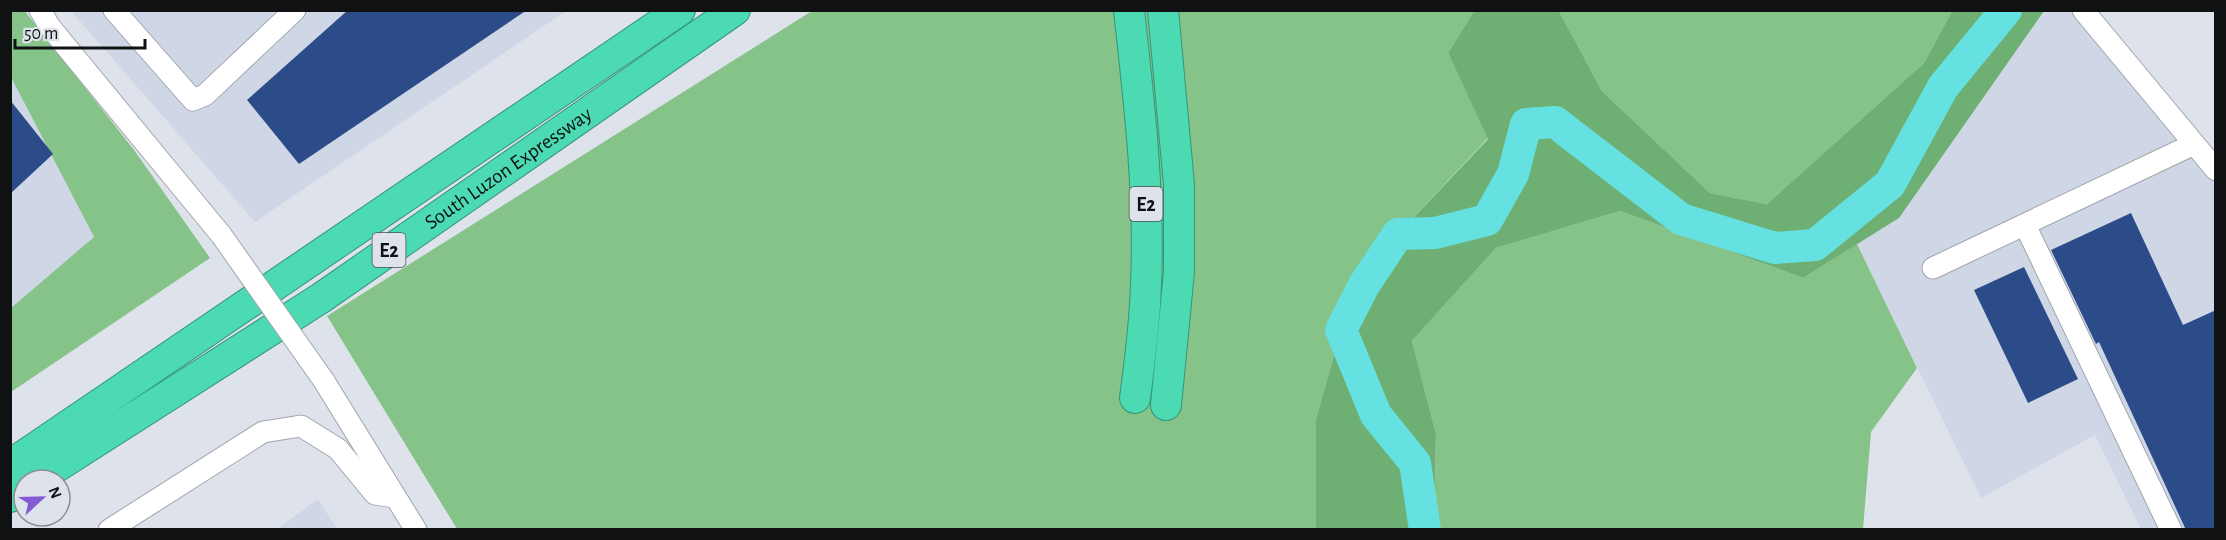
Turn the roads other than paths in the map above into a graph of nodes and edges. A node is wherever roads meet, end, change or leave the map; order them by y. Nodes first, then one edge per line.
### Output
1 (40, 10) edge
2 (114, 10) edge
3 (295, 10) edge
4 (680, 10) edge
5 (735, 10) edge
6 (1129, 10) edge
7 (1163, 10) edge
8 (2083, 10) edge
9 (2194, 144) junction
10 (2216, 170) edge
11 (2025, 225) junction
12 (1933, 268) dead end
13 (1135, 398) dead end
14 (1167, 405) dead end
15 (10, 465) edge
16 (55, 468) edge
17 (395, 497) junction
18 (109, 530) edge
19 (416, 530) edge
20 (2171, 530) edge

1 - 17 street, bridge
2 - 3 street
4 - 15 highway, South Luzon Expressway / E2
5 - 16 highway, South Luzon Expressway / E2
6 - 13 highway, E2
7 - 14 highway
8 - 9 street
9 - 10 street
9 - 11 street
11 - 12 street
11 - 20 street
17 - 18 street
17 - 19 street

